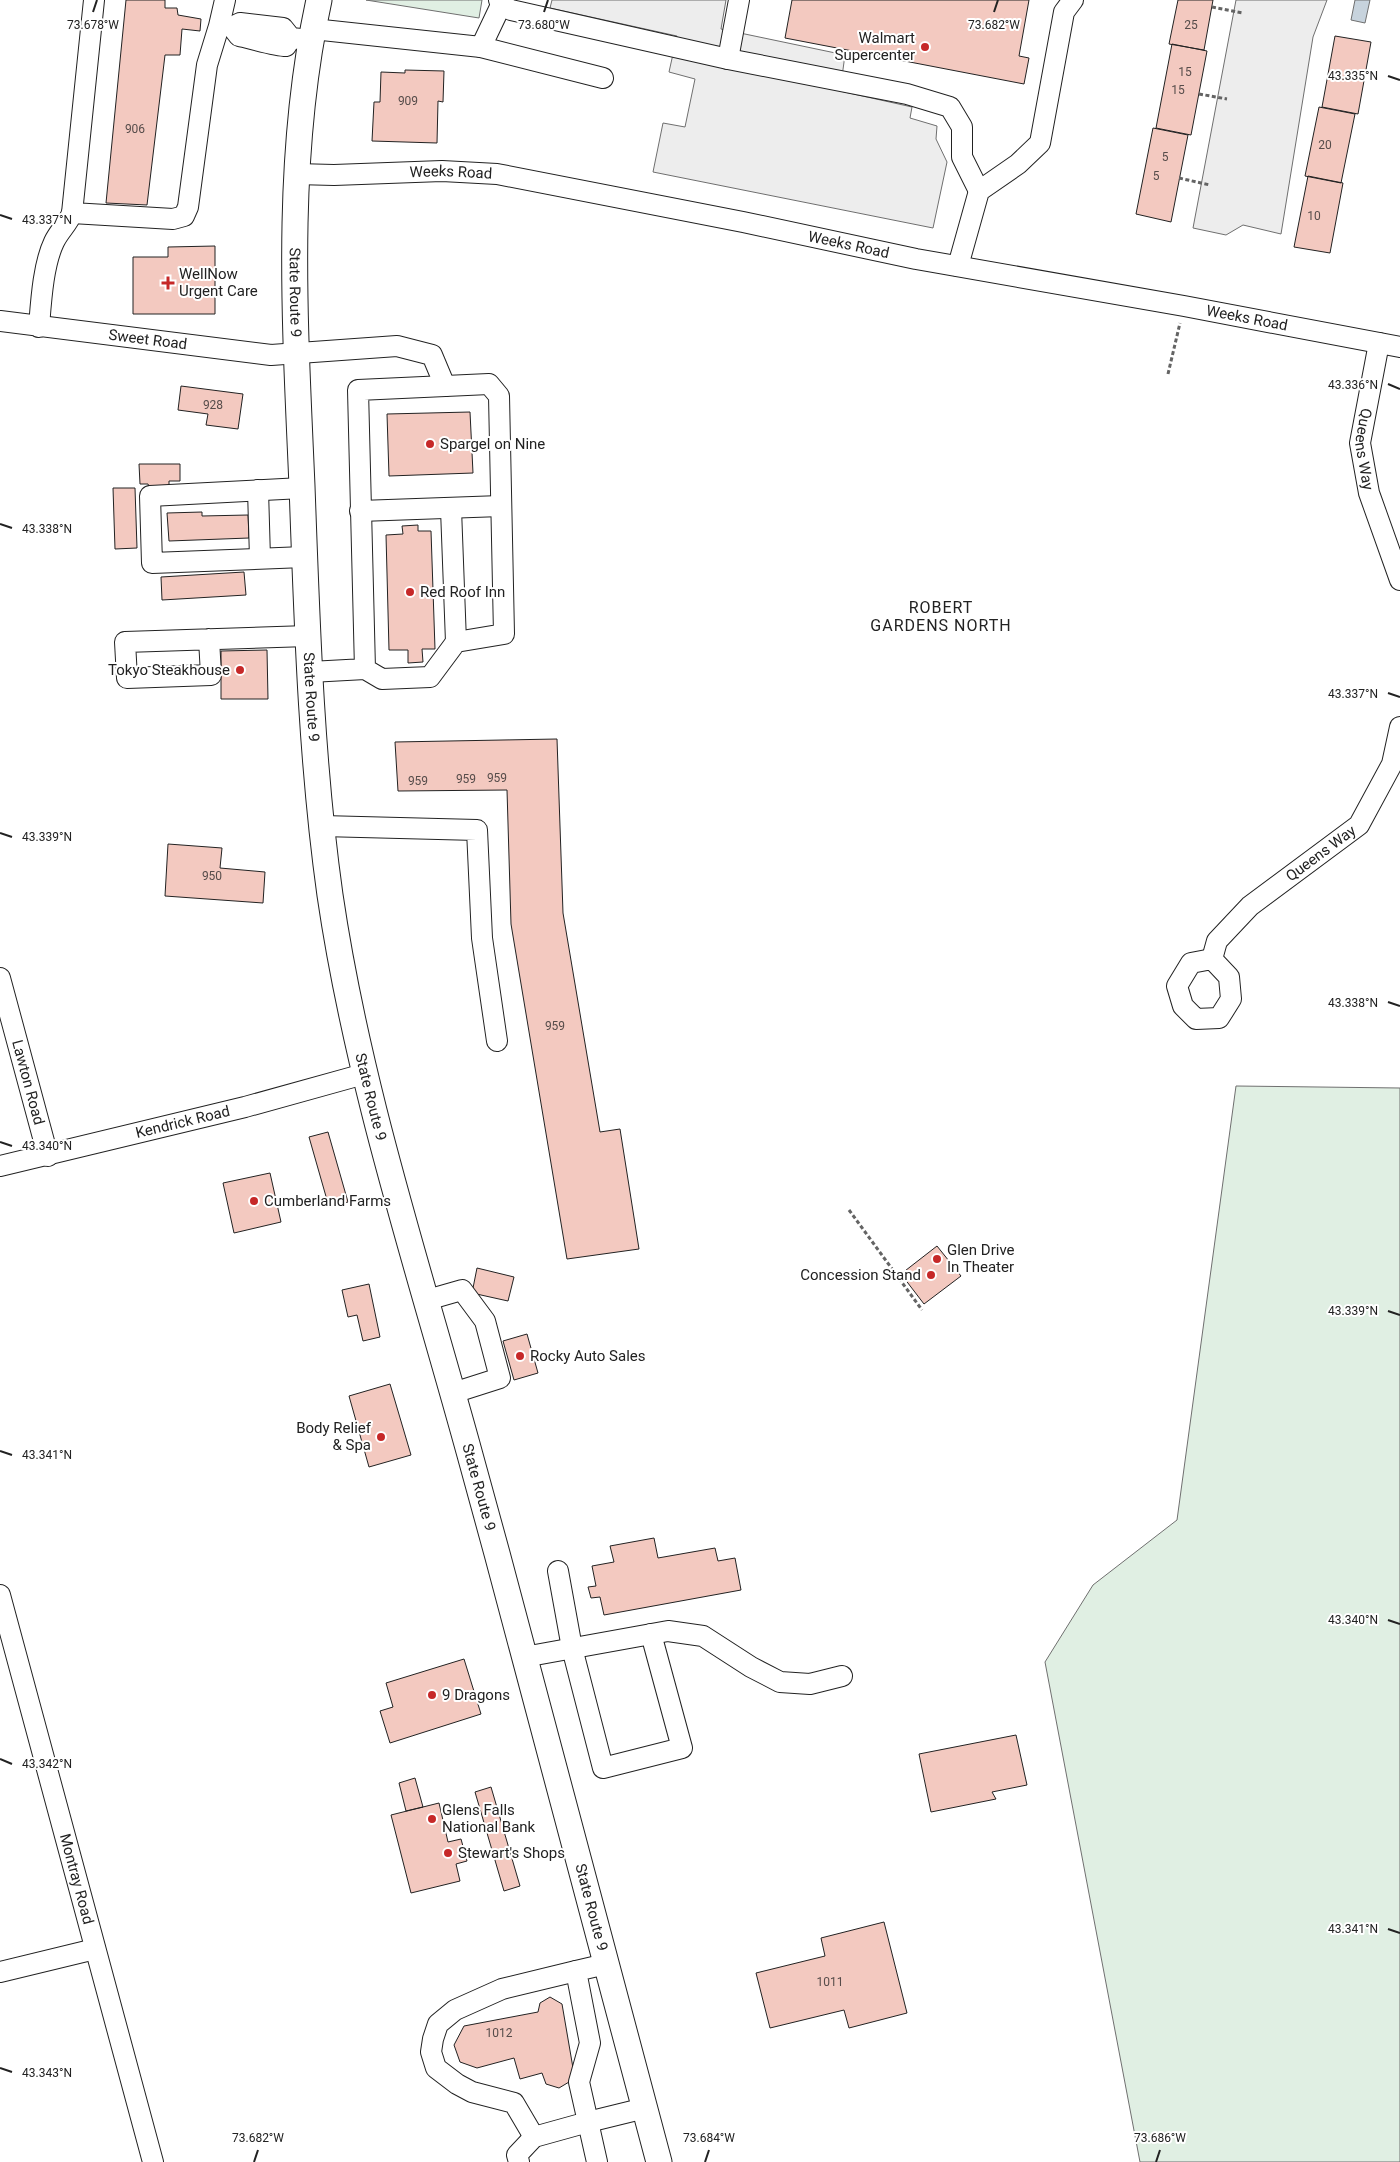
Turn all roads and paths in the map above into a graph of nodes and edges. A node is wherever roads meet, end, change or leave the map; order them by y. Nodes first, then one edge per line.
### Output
1 (94, 0) edge
2 (225, 0) edge
3 (319, 0) edge
4 (740, 0) edge
5 (1073, 0) edge
6 (500, 3) edge
7 (1212, 7) dead end
8 (1243, 14) dead end
9 (226, 27) junction
10 (305, 36) junction
11 (481, 47) junction
12 (728, 59) junction
13 (602, 78) dead end
14 (1199, 94) dead end
15 (1227, 99) dead end
16 (296, 174) junction
17 (1179, 178) dead end
18 (1210, 185) dead end
19 (979, 191) junction
20 (72, 213) junction
21 (958, 266) junction
22 (1184, 306) junction
23 (0, 321) edge
24 (39, 327) junction
25 (1379, 343) junction
26 (1400, 347) edge
27 (295, 354) junction
28 (1168, 374) dead end
29 (445, 386) junction
30 (302, 488) junction
31 (258, 490) junction
32 (501, 506) junction
33 (450, 508) junction
34 (360, 511) junction
35 (304, 557) junction
36 (260, 558) junction
37 (1400, 580) edge
38 (308, 636) junction
39 (209, 639) dead end
40 (456, 642) junction
41 (366, 669) junction
42 (310, 672) junction
43 (1400, 727) edge
44 (322, 826) junction
45 (1212, 958) dead end
46 (0, 978) edge
47 (498, 1041) dead end
48 (364, 1074) junction
49 (48, 1156) junction
50 (0, 1166) edge
51 (849, 1210) dead end
52 (427, 1300) junction
53 (922, 1310) dead end
54 (453, 1393) junction
55 (558, 1572) dead end
56 (0, 1595) edge
57 (651, 1634) junction
58 (572, 1648) junction
59 (524, 1657) junction
60 (842, 1676) dead end
61 (94, 1949) junction
62 (606, 1964) junction
63 (576, 1971) junction
64 (0, 1972) edge
65 (645, 2108) junction
66 (588, 2122) junction
67 (534, 2137) junction
68 (153, 2162) edge
69 (519, 2162) edge
70 (597, 2162) edge
71 (659, 2162) edge

1 - 20 street
2 - 9 street
3 - 10 main road, State Route 9
4 - 12 street
5 - 19 street
6 - 11 street
6 - 12 street
7 - 8 path
9 - 10 street
9 - 20 street
10 - 11 street
10 - 16 main road, State Route 9
11 - 13 street
12 - 19 street
14 - 15 path
16 - 21 street, Weeks Road
16 - 27 main road, State Route 9
17 - 18 path
19 - 21 street
20 - 24 street
21 - 22 street, Weeks Road
22 - 25 street, Weeks Road
22 - 28 path
23 - 24 street, Sweet Road
24 - 27 street, Sweet Road
25 - 26 street, Weeks Road
25 - 37 street, Queens Way
27 - 29 street, Sweet Road
27 - 30 main road, State Route 9
29 - 32 street
29 - 34 street
30 - 31 street
30 - 35 main road, State Route 9
31 - 36 street
31 - 36 street
32 - 33 street
32 - 40 street
33 - 34 street
33 - 40 street
34 - 41 street
35 - 36 street
35 - 38 main road, State Route 9
38 - 39 street
38 - 42 main road, State Route 9
40 - 41 street
41 - 42 street
42 - 44 main road, State Route 9
43 - 45 street, Queens Way
44 - 47 street
44 - 48 main road, State Route 9
46 - 49 street, Lawton Road
48 - 49 street, Kendrick Road
48 - 52 main road, State Route 9
49 - 50 street, Kendrick Road
51 - 53 path
52 - 54 main road, State Route 9
52 - 54 street
54 - 59 main road, State Route 9
55 - 58 street
56 - 61 street, Montray Road
57 - 58 street
57 - 58 street
57 - 60 street
58 - 59 street
59 - 62 main road, State Route 9
61 - 64 street
61 - 68 street, Montray Road
62 - 63 street
62 - 65 main road, State Route 9
63 - 66 street
63 - 67 street
65 - 66 street
65 - 71 main road, State Route 9
66 - 67 street
66 - 70 street
67 - 69 street

